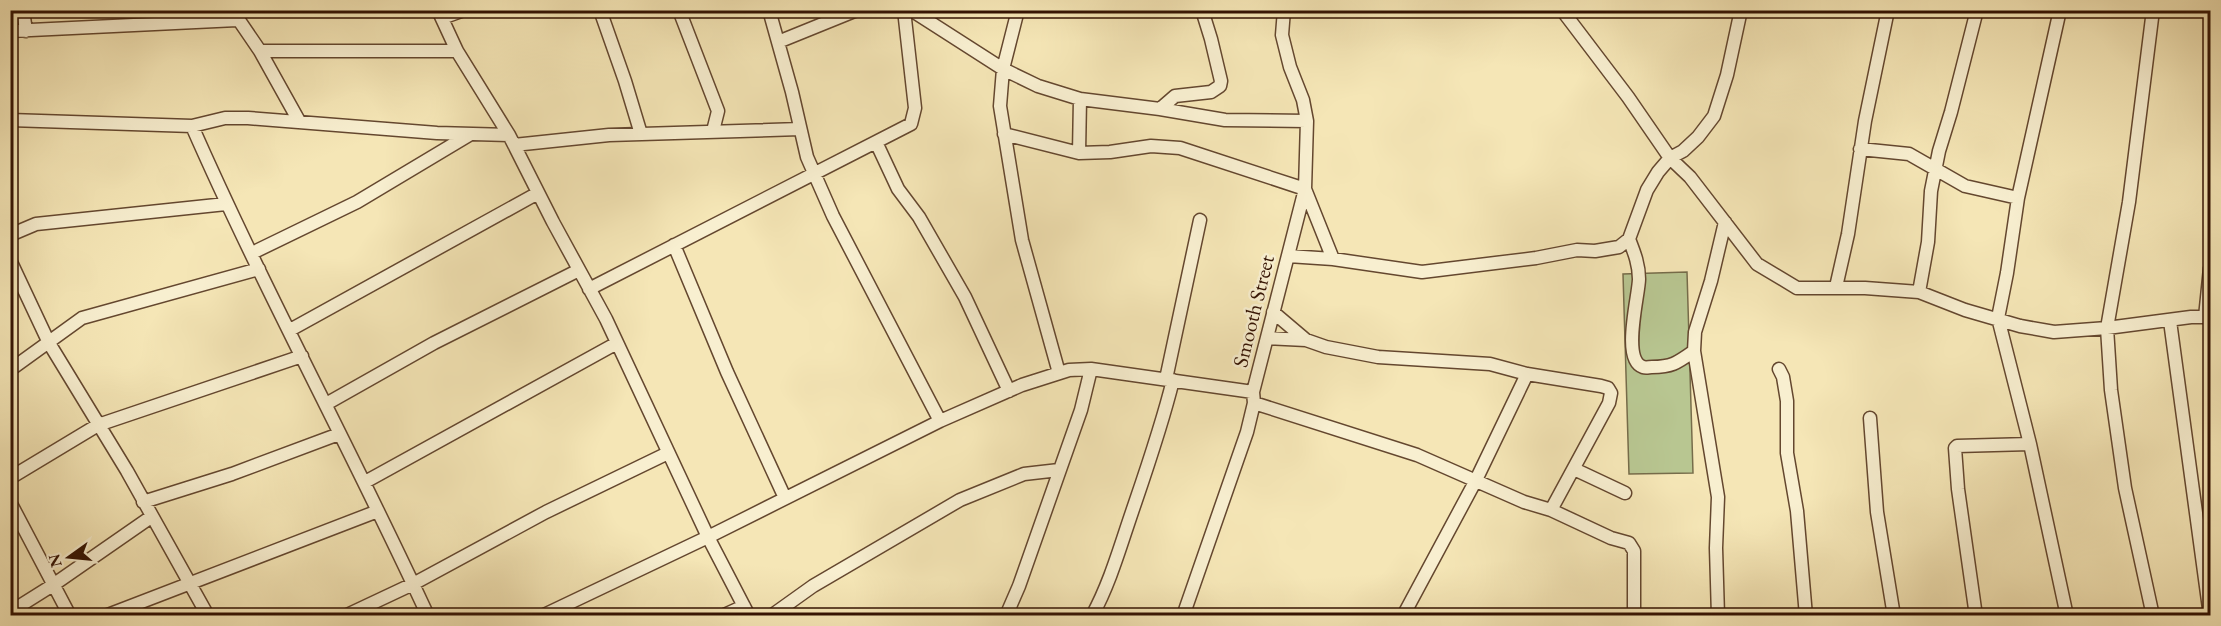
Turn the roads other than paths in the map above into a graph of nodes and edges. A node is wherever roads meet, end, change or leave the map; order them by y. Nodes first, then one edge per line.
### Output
1 (23, 10) edge
2 (464, 10) edge
3 (600, 10) edge
4 (679, 10) edge
5 (769, 10) edge
6 (857, 10) edge
7 (904, 10) edge
8 (911, 10) edge
9 (1018, 10) edge
10 (1202, 10) edge
11 (1284, 10) edge
12 (1562, 10) edge
13 (1741, 10) edge
14 (1888, 10) edge
15 (1977, 10) edge
16 (2060, 10) edge
17 (2153, 10) edge
18 (440, 14) edge
19 (235, 15) edge
20 (10, 31) edge
21 (26, 31) junction
22 (778, 42) junction
23 (260, 51) junction
24 (457, 51) junction
25 (1003, 69) junction
26 (1080, 99) junction
27 (1160, 109) junction
28 (10, 120) edge
29 (1307, 120) junction
30 (299, 121) junction
31 (192, 126) junction
32 (800, 129) junction
33 (713, 131) junction
34 (470, 134) junction
35 (641, 134) junction
36 (1004, 134) junction
37 (511, 140) junction
38 (876, 142) junction
39 (1860, 149) junction
40 (1079, 153) junction
41 (1671, 158) junction
42 (1936, 167) junction
43 (814, 173) junction
44 (1305, 189) junction
45 (538, 193) junction
46 (2018, 198) junction
47 (226, 204) junction
48 (1200, 220) dead end
49 (1725, 222) junction
50 (10, 235) edge
51 (1629, 239) junction
52 (674, 245) junction
53 (252, 253) junction
54 (1288, 256) junction
55 (1333, 259) junction
56 (10, 260) edge
57 (259, 268) junction
58 (2211, 268) edge
59 (579, 270) junction
60 (1836, 287) junction
61 (590, 289) junction
62 (1919, 292) junction
63 (1273, 312) junction
64 (2208, 317) edge
65 (1998, 318) junction
66 (2170, 321) junction
67 (2107, 328) junction
68 (290, 330) junction
69 (1267, 338) junction
70 (1306, 340) junction
71 (617, 343) junction
72 (49, 344) junction
73 (1694, 351) junction
74 (302, 356) junction
75 (10, 369) edge
76 (1091, 369) junction
77 (1779, 369) dead end
78 (1059, 373) junction
79 (1527, 374) junction
80 (1170, 379) junction
81 (1009, 391) junction
82 (1253, 398) junction
83 (326, 404) junction
84 (1870, 418) dead end
85 (940, 421) junction
86 (98, 425) junction
87 (339, 434) junction
88 (2030, 444) junction
89 (668, 453) junction
90 (1574, 469) junction
91 (1059, 470) junction
92 (10, 478) edge
93 (1476, 480) junction
94 (365, 482) junction
95 (1625, 494) dead end
96 (785, 498) junction
97 (10, 502) edge
98 (143, 502) junction
99 (1551, 510) junction
100 (378, 511) junction
101 (152, 517) junction
102 (708, 537) junction
103 (190, 583) junction
104 (413, 584) junction
105 (53, 585) junction
106 (746, 611) edge
107 (10, 612) edge
108 (70, 615) edge
109 (105, 615) edge
110 (208, 615) edge
111 (345, 615) edge
112 (428, 615) edge
113 (542, 615) edge
114 (722, 615) edge
115 (771, 615) edge
116 (1006, 615) edge
117 (1092, 615) edge
118 (1183, 615) edge
119 (1403, 615) edge
120 (1634, 615) edge
121 (1718, 615) edge
122 (1806, 615) edge
123 (1894, 615) edge
124 (1976, 615) edge
125 (2067, 615) edge
126 (2153, 615) edge
127 (2210, 615) edge

1 - 21 street
2 - 18 street
3 - 35 street
4 - 33 street
5 - 22 street
6 - 22 street
7 - 38 street
8 - 25 street
9 - 25 street
10 - 27 street
11 - 29 street, Smooth Street
12 - 41 street
13 - 41 street
14 - 39 street
15 - 42 street
16 - 46 street
17 - 67 street
18 - 24 street
19 - 21 street
19 - 23 street
20 - 21 street
22 - 32 street
23 - 24 street
23 - 30 street
24 - 37 street
25 - 26 street
25 - 36 street
26 - 27 street
26 - 40 street
27 - 29 street
28 - 31 street
29 - 44 street, Smooth Street
30 - 31 street
30 - 34 street
31 - 47 street
32 - 33 street
32 - 43 street
33 - 35 street
34 - 37 street
34 - 53 street
35 - 37 street
36 - 40 street
36 - 78 street
37 - 45 street
38 - 43 street
38 - 81 street
39 - 42 street
39 - 60 street
40 - 44 street
41 - 49 street
41 - 51 street
42 - 46 street
42 - 62 street
43 - 52 street
43 - 85 street
44 - 54 street, Smooth Street
44 - 55 street
45 - 59 street
45 - 68 street
46 - 65 street
47 - 50 street
47 - 53 street
48 - 80 street
49 - 60 street
49 - 73 street
51 - 55 street
51 - 73 street
52 - 61 street
52 - 96 street
53 - 57 street
54 - 55 street
54 - 63 street, Smooth Street
56 - 72 street
57 - 68 street
57 - 72 street
58 - 64 street
59 - 61 street
59 - 83 street
60 - 62 street
61 - 71 street
62 - 65 street
63 - 69 street, Smooth Street
63 - 70 street
64 - 66 street
65 - 67 street
65 - 88 street
66 - 67 street
66 - 127 street
67 - 126 street
68 - 74 street
69 - 70 street
69 - 82 street, Smooth Street
70 - 79 street
71 - 89 street
71 - 94 street
72 - 75 street
72 - 86 street
73 - 121 street
74 - 83 street
74 - 86 street
76 - 78 street
76 - 80 street
76 - 91 street
77 - 122 street
78 - 81 street
79 - 90 street
79 - 93 street
80 - 82 street
80 - 117 street
81 - 85 street
82 - 93 street
82 - 118 street, Smooth Street
83 - 87 street
84 - 123 street
85 - 96 street
86 - 92 street
86 - 98 street
87 - 94 street
87 - 98 street
88 - 124 street
88 - 125 street
89 - 102 street
89 - 104 street
90 - 95 street
90 - 99 street
91 - 115 street
91 - 116 street
93 - 99 street
93 - 119 street
94 - 100 street
96 - 102 street
97 - 105 street
98 - 101 street
99 - 120 street
100 - 103 street
100 - 104 street
101 - 103 street
101 - 105 street
102 - 106 street
102 - 113 street
103 - 109 street
103 - 110 street
104 - 111 street
104 - 112 street
105 - 107 street
105 - 108 street
106 - 114 street

